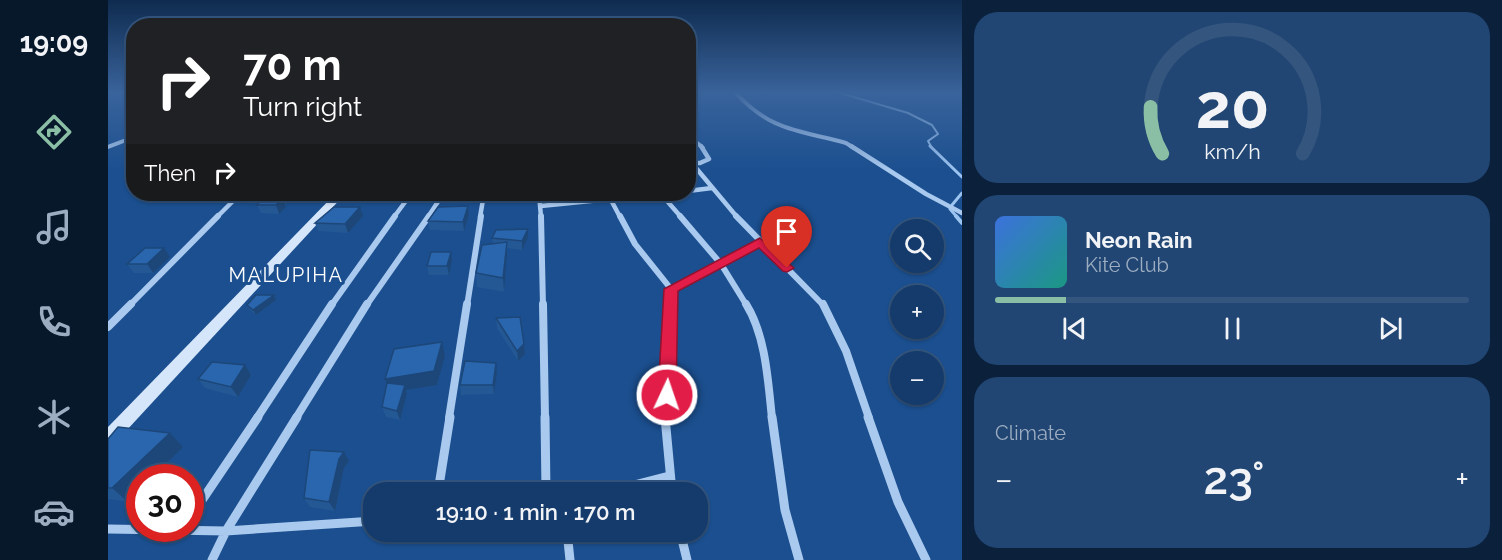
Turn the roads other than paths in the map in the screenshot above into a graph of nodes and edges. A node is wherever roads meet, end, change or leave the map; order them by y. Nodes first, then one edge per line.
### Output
1 (763, 118) edge
2 (126, 140) edge
3 (696, 142) edge
4 (108, 146) edge
5 (696, 163) edge
6 (696, 168) edge
7 (712, 188) junction
8 (696, 190) edge
9 (233, 201) edge
10 (333, 201) edge
11 (406, 201) edge
12 (439, 201) edge
13 (483, 201) edge
14 (540, 201) edge
15 (599, 201) edge
16 (612, 201) edge
17 (666, 201) edge
18 (541, 206) junction
19 (962, 213) edge
20 (760, 242) junction
21 (722, 264) junction
22 (671, 289) junction
23 (108, 327) edge
24 (108, 439) edge
25 (669, 476) junction
26 (440, 482) edge
27 (546, 482) edge
28 (646, 482) edge
29 (670, 482) edge
30 (204, 497) edge
31 (363, 521) edge
32 (108, 529) edge
33 (126, 529) edge
34 (204, 530) edge
35 (226, 531) junction
36 (568, 542) edge
37 (683, 542) edge
38 (212, 560) edge
39 (570, 560) edge
40 (687, 560) edge
41 (799, 560) edge
42 (926, 560) edge

1 - 19 street
2 - 4 street
3 - 5 street
6 - 7 street
7 - 8 street
7 - 20 street
9 - 23 street
10 - 24 street
11 - 30 street
12 - 35 street
13 - 26 street
14 - 18 street
15 - 18 street
16 - 22 street
17 - 21 street
18 - 27 street
20 - 21 street
20 - 42 street
21 - 22 street
21 - 41 street
22 - 25 street
25 - 28 street
25 - 29 street
31 - 35 street
32 - 33 street
34 - 35 street
35 - 38 street
36 - 39 street
37 - 40 street

